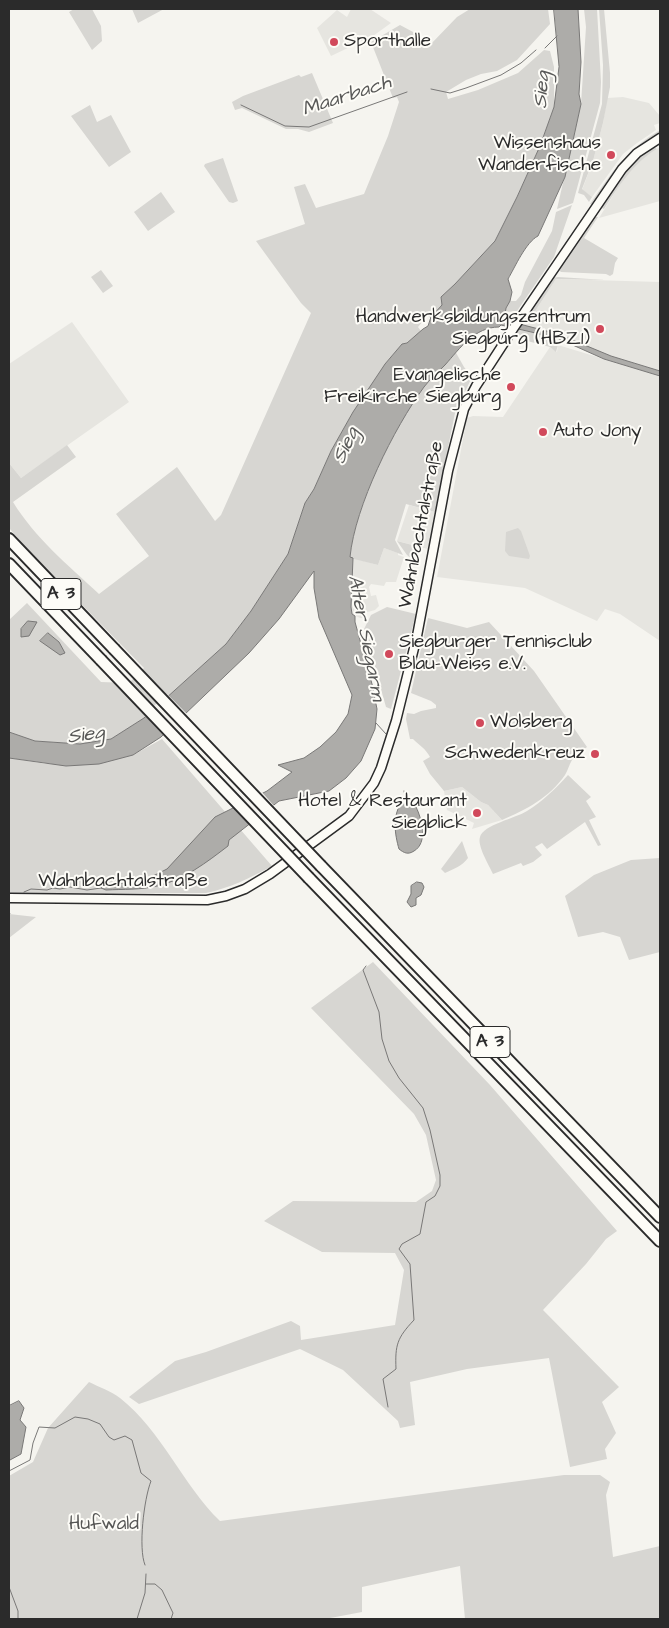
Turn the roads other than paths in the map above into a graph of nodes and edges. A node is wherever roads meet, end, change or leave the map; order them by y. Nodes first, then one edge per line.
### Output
1 (660, 138) edge
2 (9, 539) edge
3 (9, 564) edge
4 (9, 898) edge
5 (660, 1217) edge
6 (660, 1241) edge

1 - 4 main road, Wahnbachtalstraße
2 - 5 highway, A 3, bridge
3 - 6 highway, A 3, bridge

